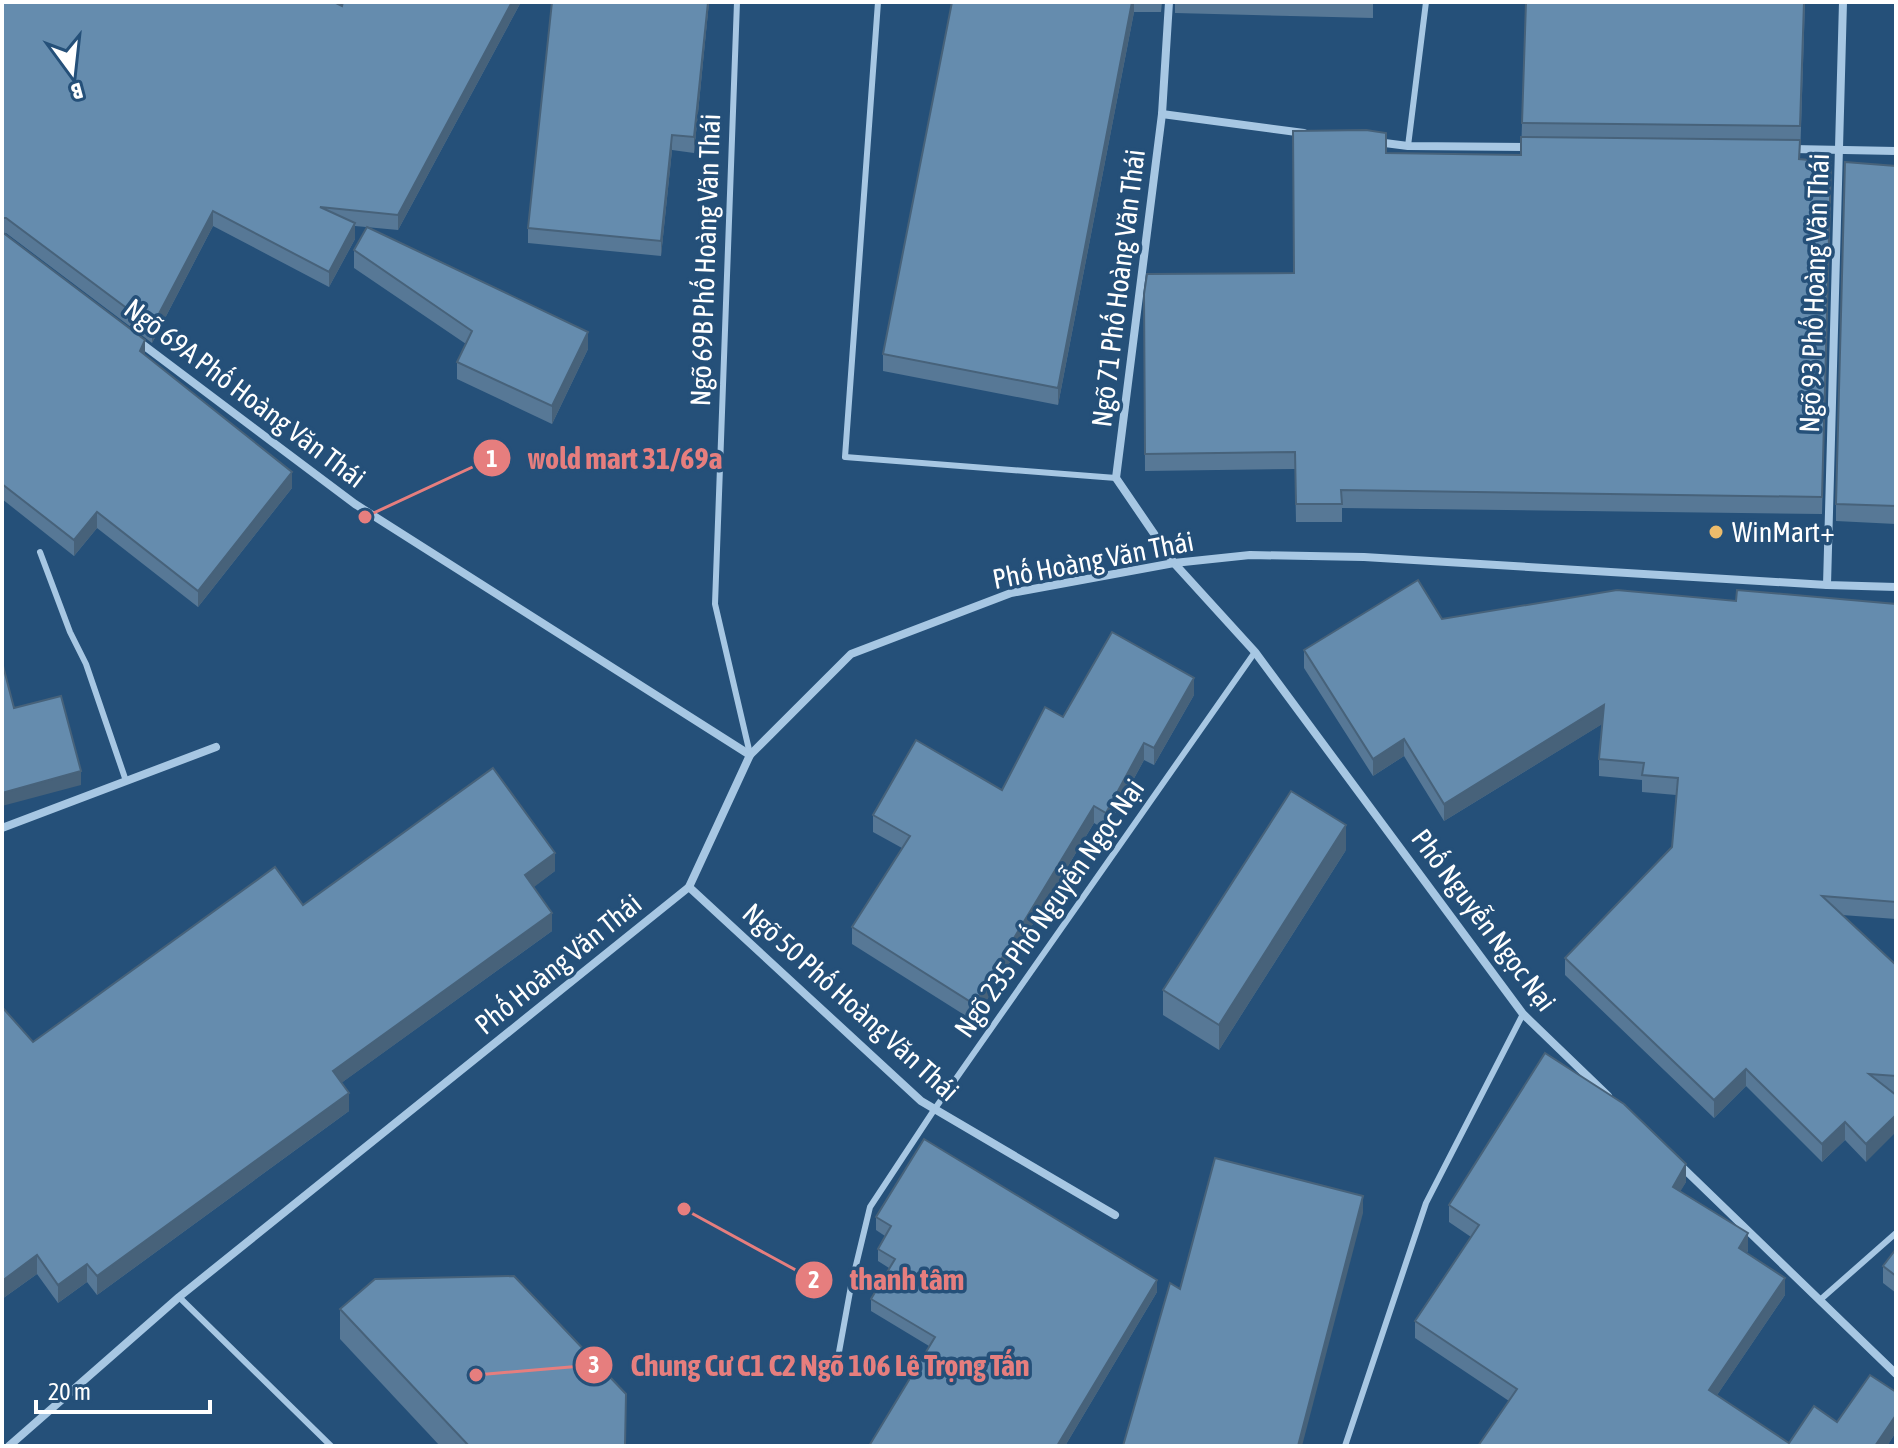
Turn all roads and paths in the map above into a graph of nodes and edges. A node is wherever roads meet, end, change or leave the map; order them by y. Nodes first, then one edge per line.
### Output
1 (737, 2) edge
2 (878, 2) edge
3 (1169, 2) edge
4 (1426, 2) edge
5 (1843, 2) edge
6 (1162, 114) junction
7 (1316, 134) edge
8 (1362, 140) edge
9 (1408, 146) junction
10 (1547, 147) edge
11 (1779, 149) edge
12 (1841, 150) junction
13 (1896, 151) edge
14 (128, 333) edge
15 (1116, 478) junction
16 (40, 552) dead end
17 (1174, 563) junction
18 (1827, 585) junction
19 (1896, 587) edge
20 (1255, 652) junction
21 (216, 747) dead end
22 (750, 755) junction
23 (126, 781) junction
24 (2, 828) edge
25 (689, 887) junction
26 (1523, 1014) junction
27 (1615, 1102) edge
28 (934, 1110) junction
29 (1672, 1157) edge
30 (1115, 1215) dead end
31 (1896, 1233) edge
32 (179, 1297) junction
33 (1820, 1300) junction
34 (835, 1374) dead end
35 (1896, 1374) edge
36 (9, 1446) edge
37 (331, 1446) edge
38 (1345, 1446) edge

1 - 22 lane, Ngõ 69B Phố Hoàng Văn Thái
2 - 15 lane
3 - 6 street, Ngõ 71 Phố Hoàng Văn Thái
4 - 9 lane
5 - 12 street, Ngõ 93 Phố Hoàng Văn Thái
6 - 7 street
6 - 15 street, Ngõ 71 Phố Hoàng Văn Thái
8 - 9 street
9 - 10 street
11 - 12 street
12 - 13 street
12 - 18 street, Ngõ 93 Phố Hoàng Văn Thái
14 - 22 street, Ngõ 69A Phố Hoàng Văn Thái
15 - 17 street
16 - 23 lane
17 - 18 street, Phố Hoàng Văn Thái
17 - 20 street, Phố Nguyễn Ngọc Nại
17 - 22 street, Phố Hoàng Văn Thái
18 - 19 street, Phố Hoàng Văn Thái
20 - 26 street, Phố Nguyễn Ngọc Nại
20 - 28 lane, Ngõ 235 Phố Nguyễn Ngọc Nại
21 - 23 street
22 - 25 street, Phố Hoàng Văn Thái
23 - 24 street
25 - 28 street, Ngõ 50 Phố Hoàng Văn Thái
25 - 32 street, Phố Hoàng Văn Thái
26 - 27 street, Phố Nguyễn Ngọc Nại
26 - 38 lane
28 - 30 street, Ngõ 50 Phố Hoàng Văn Thái
28 - 34 lane, Ngõ 235 Phố Nguyễn Ngọc Nại
29 - 33 street
31 - 33 lane
32 - 36 street, Phố Hoàng Văn Thái
32 - 37 lane
33 - 35 street

